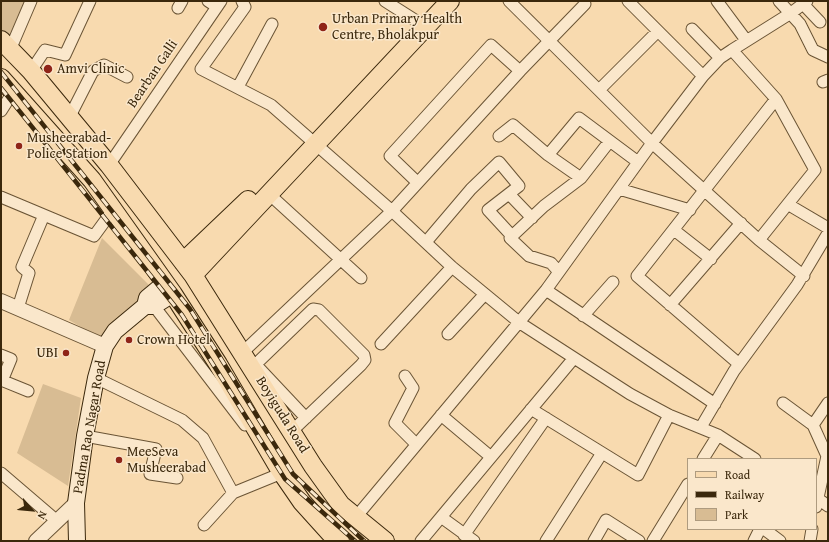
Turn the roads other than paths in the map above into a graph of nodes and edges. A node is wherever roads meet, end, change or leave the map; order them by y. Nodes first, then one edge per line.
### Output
1 (31, 1) edge
2 (90, 1) edge
3 (242, 1) edge
4 (385, 1) edge
5 (438, 1) edge
6 (450, 1) edge
7 (509, 1) edge
8 (628, 1) edge
9 (717, 1) edge
10 (778, 1) edge
11 (805, 2) edge
12 (215, 3) edge
13 (585, 4) dead end
14 (791, 13) junction
15 (418, 22) junction
16 (820, 22) dead end
17 (272, 24) dead end
18 (692, 30) dead end
19 (658, 31) junction
20 (746, 40) junction
21 (550, 42) junction
22 (6, 45) edge
23 (732, 50) junction
24 (828, 57) edge
25 (720, 58) junction
26 (31, 71) junction
27 (520, 71) junction
28 (127, 76) dead end
29 (703, 76) junction
30 (1, 78) edge
31 (238, 87) junction
32 (599, 90) junction
33 (13, 92) junction
34 (776, 99) junction
35 (1, 111) edge
36 (71, 121) junction
37 (499, 136) dead end
38 (57, 140) junction
39 (88, 140) junction
40 (313, 141) junction
41 (609, 142) junction
42 (652, 143) junction
43 (70, 154) junction
44 (548, 155) junction
45 (638, 162) junction
46 (109, 165) junction
47 (581, 178) junction
48 (417, 182) junction
49 (619, 189) junction
50 (704, 191) junction
51 (269, 194) junction
52 (509, 194) junction
53 (1, 197) edge
54 (789, 205) junction
55 (113, 210) junction
56 (392, 210) junction
57 (690, 210) junction
58 (145, 213) junction
59 (44, 215) junction
60 (532, 218) junction
61 (741, 223) junction
62 (126, 227) junction
63 (828, 228) edge
64 (674, 230) junction
65 (828, 233) edge
66 (512, 236) junction
67 (759, 240) junction
68 (426, 242) junction
69 (711, 259) junction
70 (340, 260) junction
71 (452, 267) junction
72 (188, 268) junction
73 (560, 272) junction
74 (804, 276) junction
75 (361, 278) dead end
76 (613, 282) dead end
77 (169, 288) junction
78 (546, 290) junction
79 (485, 294) junction
80 (1, 301) edge
81 (670, 305) junction
82 (149, 306) junction
83 (18, 308) junction
84 (583, 316) junction
85 (520, 324) junction
86 (448, 334) dead end
87 (381, 344) dead end
88 (105, 346) junction
89 (243, 352) junction
90 (1, 356) edge
91 (574, 358) junction
92 (739, 364) junction
93 (404, 376) dead end
94 (96, 378) junction
95 (2, 380) edge
96 (28, 391) dead end
97 (280, 400) junction
98 (782, 403) dead end
99 (828, 403) edge
100 (715, 404) junction
101 (531, 409) junction
102 (441, 415) junction
103 (669, 415) junction
104 (306, 418) junction
105 (546, 418) junction
106 (813, 425) junction
107 (701, 428) junction
108 (292, 431) junction
109 (718, 435) junction
110 (85, 436) junction
111 (416, 444) junction
112 (602, 453) junction
113 (491, 457) junction
114 (704, 458) edge
115 (753, 458) edge
116 (316, 469) junction
117 (281, 471) junction
118 (1, 473) edge
119 (176, 478) dead end
120 (687, 486) edge
121 (293, 489) junction
122 (233, 493) junction
123 (334, 495) junction
124 (817, 501) edge
125 (76, 503) junction
126 (828, 506) edge
127 (314, 516) junction
128 (356, 517) junction
129 (441, 517) junction
130 (57, 521) junction
131 (204, 525) dead end
132 (760, 530) edge
133 (765, 530) edge
134 (812, 530) edge
135 (464, 535) junction
136 (36, 541) edge
137 (77, 541) edge
138 (340, 541) edge
139 (385, 541) edge
140 (421, 541) edge
141 (474, 541) edge
142 (546, 541) edge
143 (594, 541) edge
144 (639, 541) edge
145 (653, 541) edge
146 (754, 541) edge
147 (780, 541) edge
148 (810, 541) edge

1 - 22 street
2 - 26 street
3 - 31 street
4 - 15 street
5 - 15 main road
6 - 40 main road
7 - 21 street
8 - 19 street
9 - 20 street
10 - 14 street
11 - 14 street
11 - 16 street
12 - 46 street, Bearban Galli
13 - 21 street
14 - 20 street
14 - 24 street
15 - 40 main road
17 - 31 street
18 - 25 street
19 - 29 street
19 - 32 street
20 - 23 street
21 - 27 street
21 - 32 street
22 - 26 main road, Boyiguda Road
23 - 25 street
23 - 34 street
25 - 29 street
26 - 36 main road, Boyiguda Road
27 - 48 street
27 - 48 street
28 - 36 street
29 - 42 street
30 - 33 main road, Boyiguda Road
31 - 40 street
32 - 42 street
33 - 35 street
33 - 38 main road, Boyiguda Road
34 - 50 street
34 - 54 street
36 - 38 main road
36 - 39 main road, Boyiguda Road
37 - 44 street
38 - 43 main road, Boyiguda Road
39 - 43 main road
39 - 46 main road, Boyiguda Road
40 - 51 main road
40 - 56 street
40 - 72 main road
41 - 44 street
41 - 45 street
41 - 47 street
42 - 45 street
42 - 50 street
43 - 55 main road, Boyiguda Road
44 - 47 street
45 - 49 street
46 - 58 main road, Boyiguda Road
47 - 60 street
48 - 56 street
49 - 57 street
49 - 73 street
50 - 57 street
50 - 61 street
51 - 70 street
51 - 72 main road
52 - 60 street
52 - 66 street
52 - 68 street
53 - 59 street
54 - 63 street
54 - 67 street
55 - 59 street
55 - 62 main road, Boyiguda Road
56 - 68 street
56 - 70 street
57 - 64 street
58 - 62 main road
58 - 72 main road, Boyiguda Road
59 - 83 street
60 - 66 street
61 - 67 street
61 - 69 street
62 - 77 main road, Boyiguda Road
64 - 69 street
64 - 81 street
65 - 74 street
66 - 73 street
67 - 74 street
68 - 71 street
69 - 81 street
70 - 75 street
70 - 89 street
71 - 79 street
71 - 87 street
72 - 89 main road, Boyiguda Road
73 - 78 street
74 - 92 street
76 - 84 street
77 - 82 main road, Padma Rao Nagar Road
77 - 117 main road, Boyiguda Road
78 - 84 street
78 - 85 street
79 - 85 street
79 - 86 street
80 - 83 street
81 - 92 street
82 - 88 main road, Padma Rao Nagar Road
82 - 117 street
83 - 88 street
84 - 100 street
85 - 91 street
85 - 102 street
88 - 94 main road, Padma Rao Nagar Road
89 - 97 main road, Boyiguda Road
90 - 95 street
91 - 101 street
91 - 103 street
92 - 100 street
93 - 111 street
94 - 110 main road, Padma Rao Nagar Road
94 - 122 street
95 - 96 street
97 - 104 street
97 - 104 street
97 - 108 main road, Boyiguda Road
98 - 106 street
99 - 106 street
100 - 107 street
101 - 105 street
101 - 113 street
102 - 111 street
102 - 113 street
103 - 107 street
103 - 112 street
104 - 108 street
105 - 112 street
105 - 135 street
106 - 124 street
107 - 109 street
108 - 116 main road, Boyiguda Road
109 - 114 street
109 - 115 street
110 - 119 street
110 - 125 main road, Padma Rao Nagar Road
111 - 128 street
112 - 142 street
113 - 129 street
116 - 121 main road
116 - 123 main road, Boyiguda Road
117 - 121 main road, Boyiguda Road
117 - 122 street
118 - 130 street
120 - 145 street
121 - 127 main road, Boyiguda Road
122 - 131 street
123 - 127 main road
123 - 128 main road, Boyiguda Road
124 - 126 street
125 - 130 street
125 - 137 main road, Padma Rao Nagar Road
127 - 138 main road, Boyiguda Road
128 - 139 main road, Boyiguda Road
129 - 135 street
129 - 140 street
130 - 136 street
132 - 146 street
133 - 147 street
134 - 148 street
135 - 141 street
143 - 144 street

